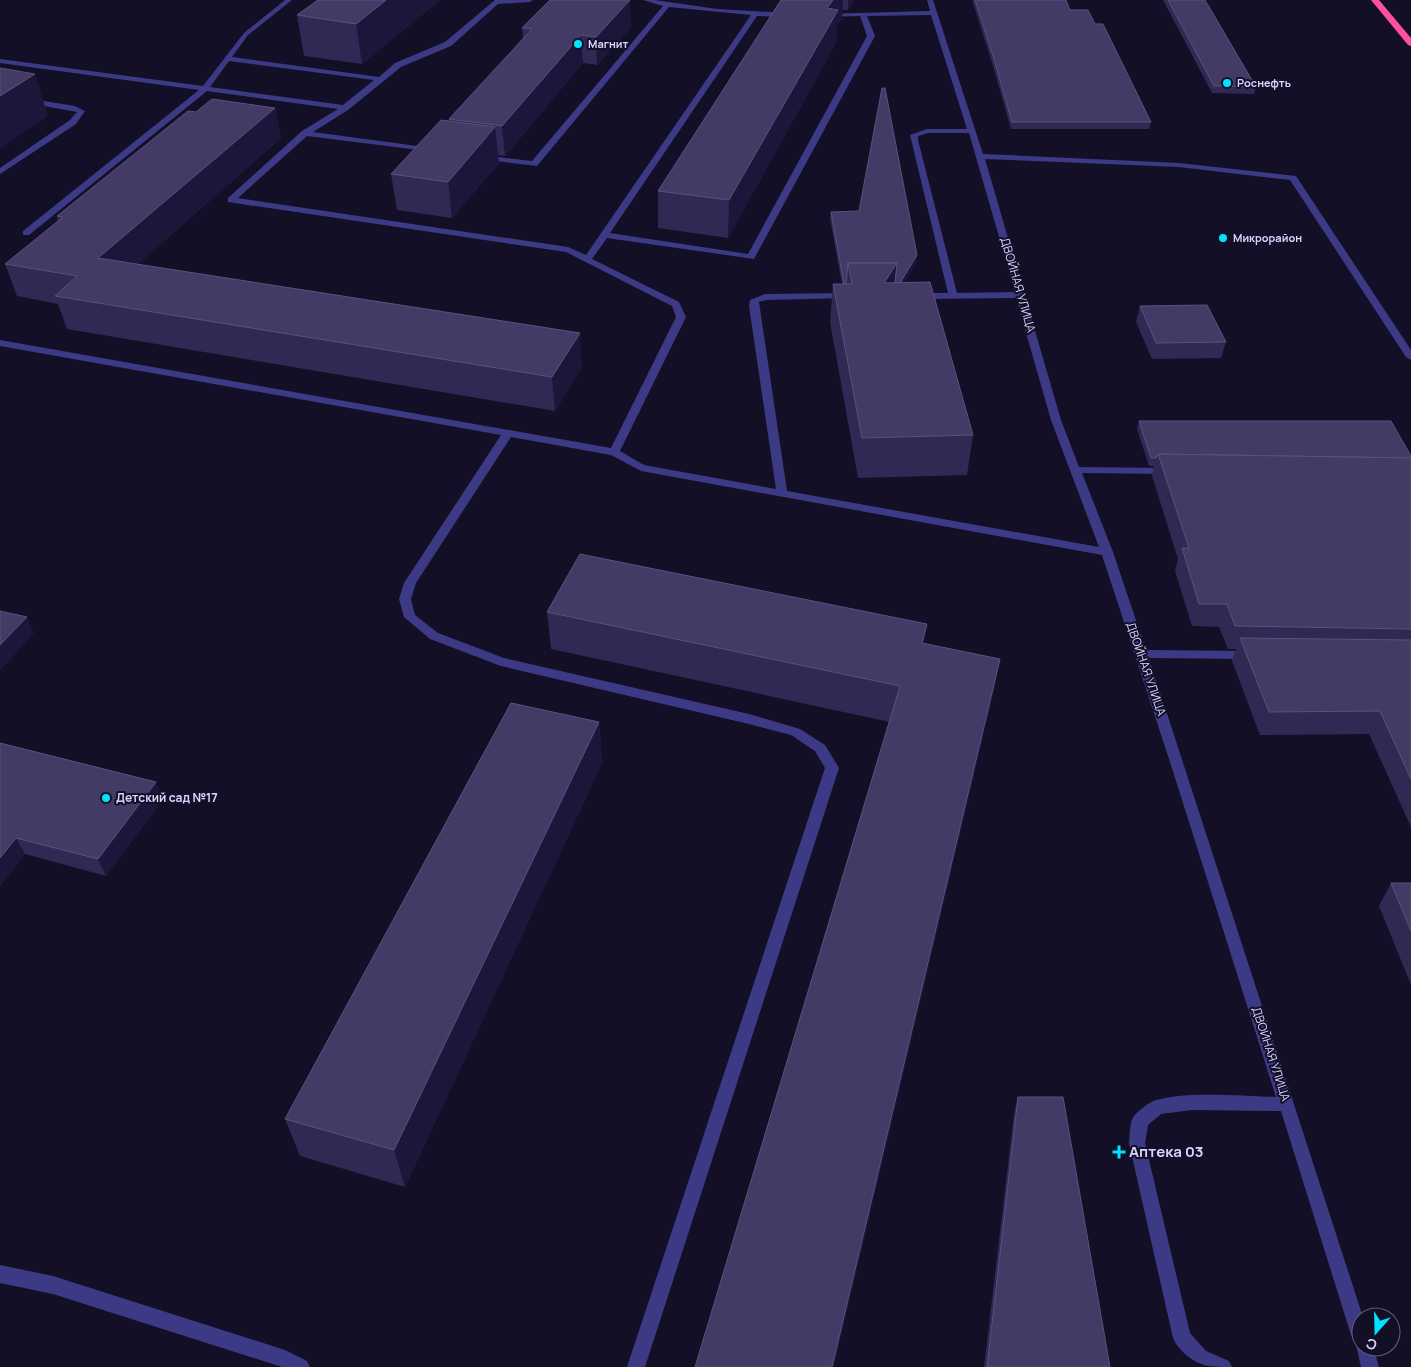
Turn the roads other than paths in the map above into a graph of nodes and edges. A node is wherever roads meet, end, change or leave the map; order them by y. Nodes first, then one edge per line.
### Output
1 (289, 0) edge
2 (530, 0) edge
3 (646, 0) edge
4 (930, 0) edge
5 (1376, 0) edge
6 (498, 1) edge
7 (667, 5) junction
8 (934, 13) junction
9 (755, 14) junction
10 (863, 14) junction
11 (800, 15) edge
12 (818, 15) edge
13 (1411, 43) edge
14 (228, 59) junction
15 (0, 61) edge
16 (381, 79) junction
17 (205, 89) junction
18 (0, 96) edge
19 (344, 108) junction
20 (972, 131) junction
21 (305, 132) junction
22 (438, 151) edge
23 (477, 156) edge
24 (980, 156) junction
25 (0, 172) edge
26 (26, 233) dead end
27 (605, 235) junction
28 (587, 260) junction
29 (1021, 295) junction
30 (854, 296) edge
31 (904, 296) edge
32 (953, 296) junction
33 (0, 343) edge
34 (1411, 357) edge
35 (508, 433) junction
36 (614, 452) junction
37 (1076, 470) junction
38 (1184, 472) edge
39 (782, 494) junction
40 (1107, 552) junction
41 (1140, 654) junction
42 (1266, 655) edge
43 (1286, 1104) junction
44 (0, 1274) edge
45 (1351, 1307) edge
46 (301, 1367) edge
47 (636, 1367) edge
48 (1223, 1367) edge

1 - 14 street
2 - 6 street
3 - 7 street
4 - 8 street, ДВОЙНАЯ УЛИЦА
5 - 13 highway
6 - 16 street
7 - 9 street
7 - 23 street
8 - 10 street
8 - 20 street, ДВОЙНАЯ УЛИЦА
9 - 11 street
9 - 27 street
10 - 12 street
10 - 27 street
14 - 16 street
14 - 17 street
15 - 17 street
16 - 19 street
17 - 19 street
17 - 26 street
18 - 25 street
19 - 21 street
20 - 24 street, ДВОЙНАЯ УЛИЦА
20 - 32 street
21 - 22 street
21 - 28 street
24 - 29 street, ДВОЙНАЯ УЛИЦА
24 - 34 street
27 - 28 street
28 - 36 street
29 - 32 street
29 - 37 street, ДВОЙНАЯ УЛИЦА
30 - 39 street
31 - 32 street
33 - 35 street
35 - 36 street
35 - 47 street
36 - 39 street
37 - 38 street
37 - 40 street, ДВОЙНАЯ УЛИЦА
39 - 40 street
40 - 41 street, ДВОЙНАЯ УЛИЦА
41 - 42 street
41 - 43 street, ДВОЙНАЯ УЛИЦА
43 - 45 street, ДВОЙНАЯ УЛИЦА
43 - 48 street
44 - 46 street

